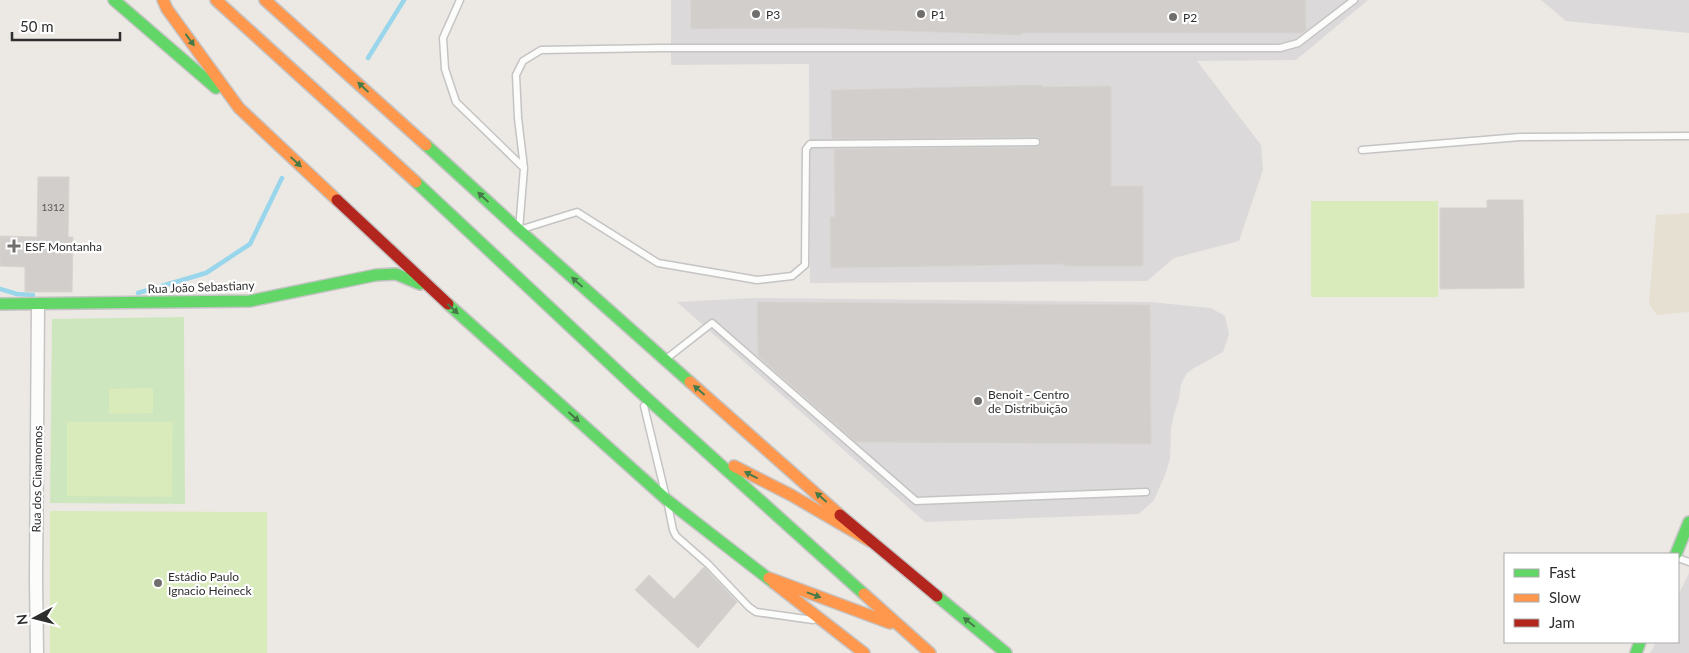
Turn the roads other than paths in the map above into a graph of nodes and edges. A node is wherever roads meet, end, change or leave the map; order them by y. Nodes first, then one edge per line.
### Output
1 (114, 0) edge
2 (162, 0) edge
3 (216, 0) edge
4 (266, 0) edge
5 (460, 0) edge
6 (1354, 0) edge
7 (239, 108) junction
8 (1689, 136) edge
9 (1036, 142) dead end
10 (1362, 150) dead end
11 (524, 168) junction
12 (519, 230) junction
13 (429, 287) junction
14 (0, 304) edge
15 (38, 305) junction
16 (665, 360) junction
17 (640, 392) junction
18 (709, 453) junction
19 (1146, 492) dead end
20 (667, 500) junction
21 (1689, 522) edge
22 (870, 541) junction
23 (1676, 553) edge
24 (769, 578) junction
25 (824, 621) junction
26 (902, 628) junction
27 (37, 653) edge
28 (864, 653) edge
29 (930, 653) edge
30 (1006, 653) edge

1 - 7 main road
2 -> 7 main road
3 - 17 main road
12 -> 4 main road
5 - 11 lane
6 - 11 lane
7 -> 13 main road
8 - 10 lane
9 - 12 lane
11 - 12 lane
16 -> 12 main road
13 - 15 main road, Rua João Sebastiany
13 -> 20 main road
14 - 15 main road, Rua João Sebastiany
15 - 27 street, Rua dos Cinamomos
16 - 19 lane
22 -> 16 main road
17 - 18 main road
17 - 20 lane
22 -> 18 main road
18 - 26 main road
20 - 24 main road
20 - 25 lane
21 - 23 main road
30 -> 22 main road
24 - 25 main road
24 -> 26 main road
25 - 28 main road
26 - 29 main road

